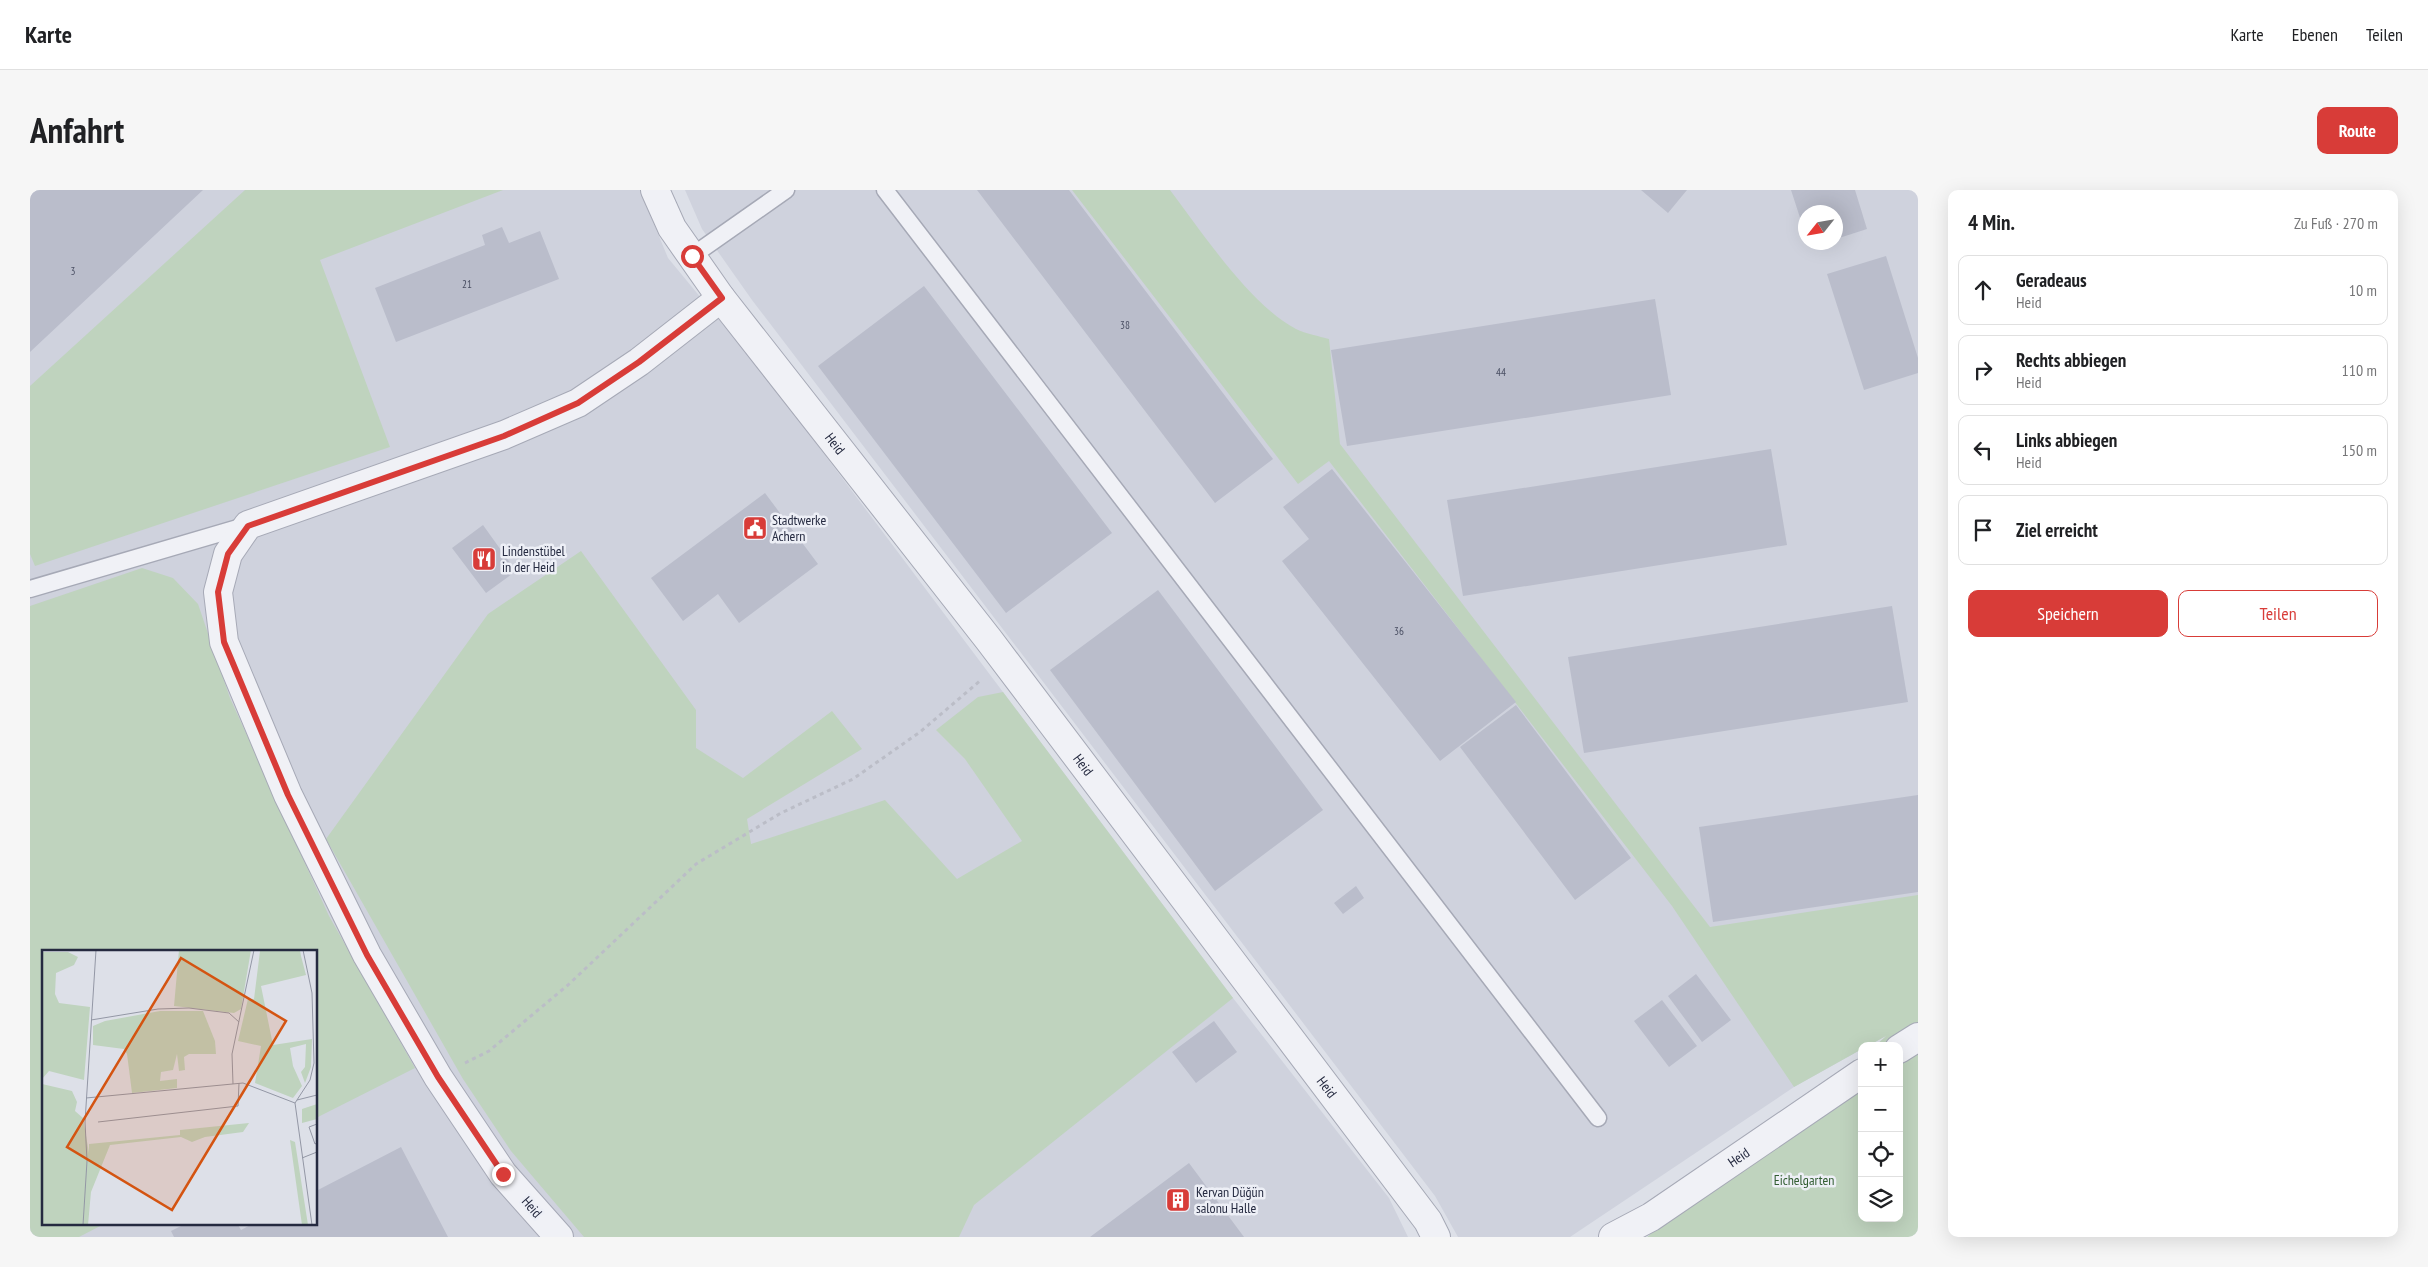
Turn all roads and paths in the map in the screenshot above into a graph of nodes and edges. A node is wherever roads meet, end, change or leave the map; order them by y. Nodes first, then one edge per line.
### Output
1 (655, 190) edge
2 (786, 190) edge
3 (885, 190) edge
4 (692, 256) junction
5 (722, 298) junction
6 (248, 526) junction
7 (30, 589) edge
8 (1004, 660) junction
9 (1918, 1037) edge
10 (1903, 1046) edge
11 (1858, 1076) edge
12 (438, 1077) junction
13 (1598, 1118) dead end
14 (559, 1237) edge
15 (1436, 1237) edge
16 (1613, 1237) edge

1 - 4 street, Heid
2 - 4 lane
3 - 13 lane
4 - 5 street, Heid
5 - 6 street
5 - 8 street, Heid
6 - 7 lane
6 - 12 street, Heid
8 - 12 path
8 - 15 street, Heid
9 - 10 street
11 - 16 street, Heid
12 - 14 street, Heid

